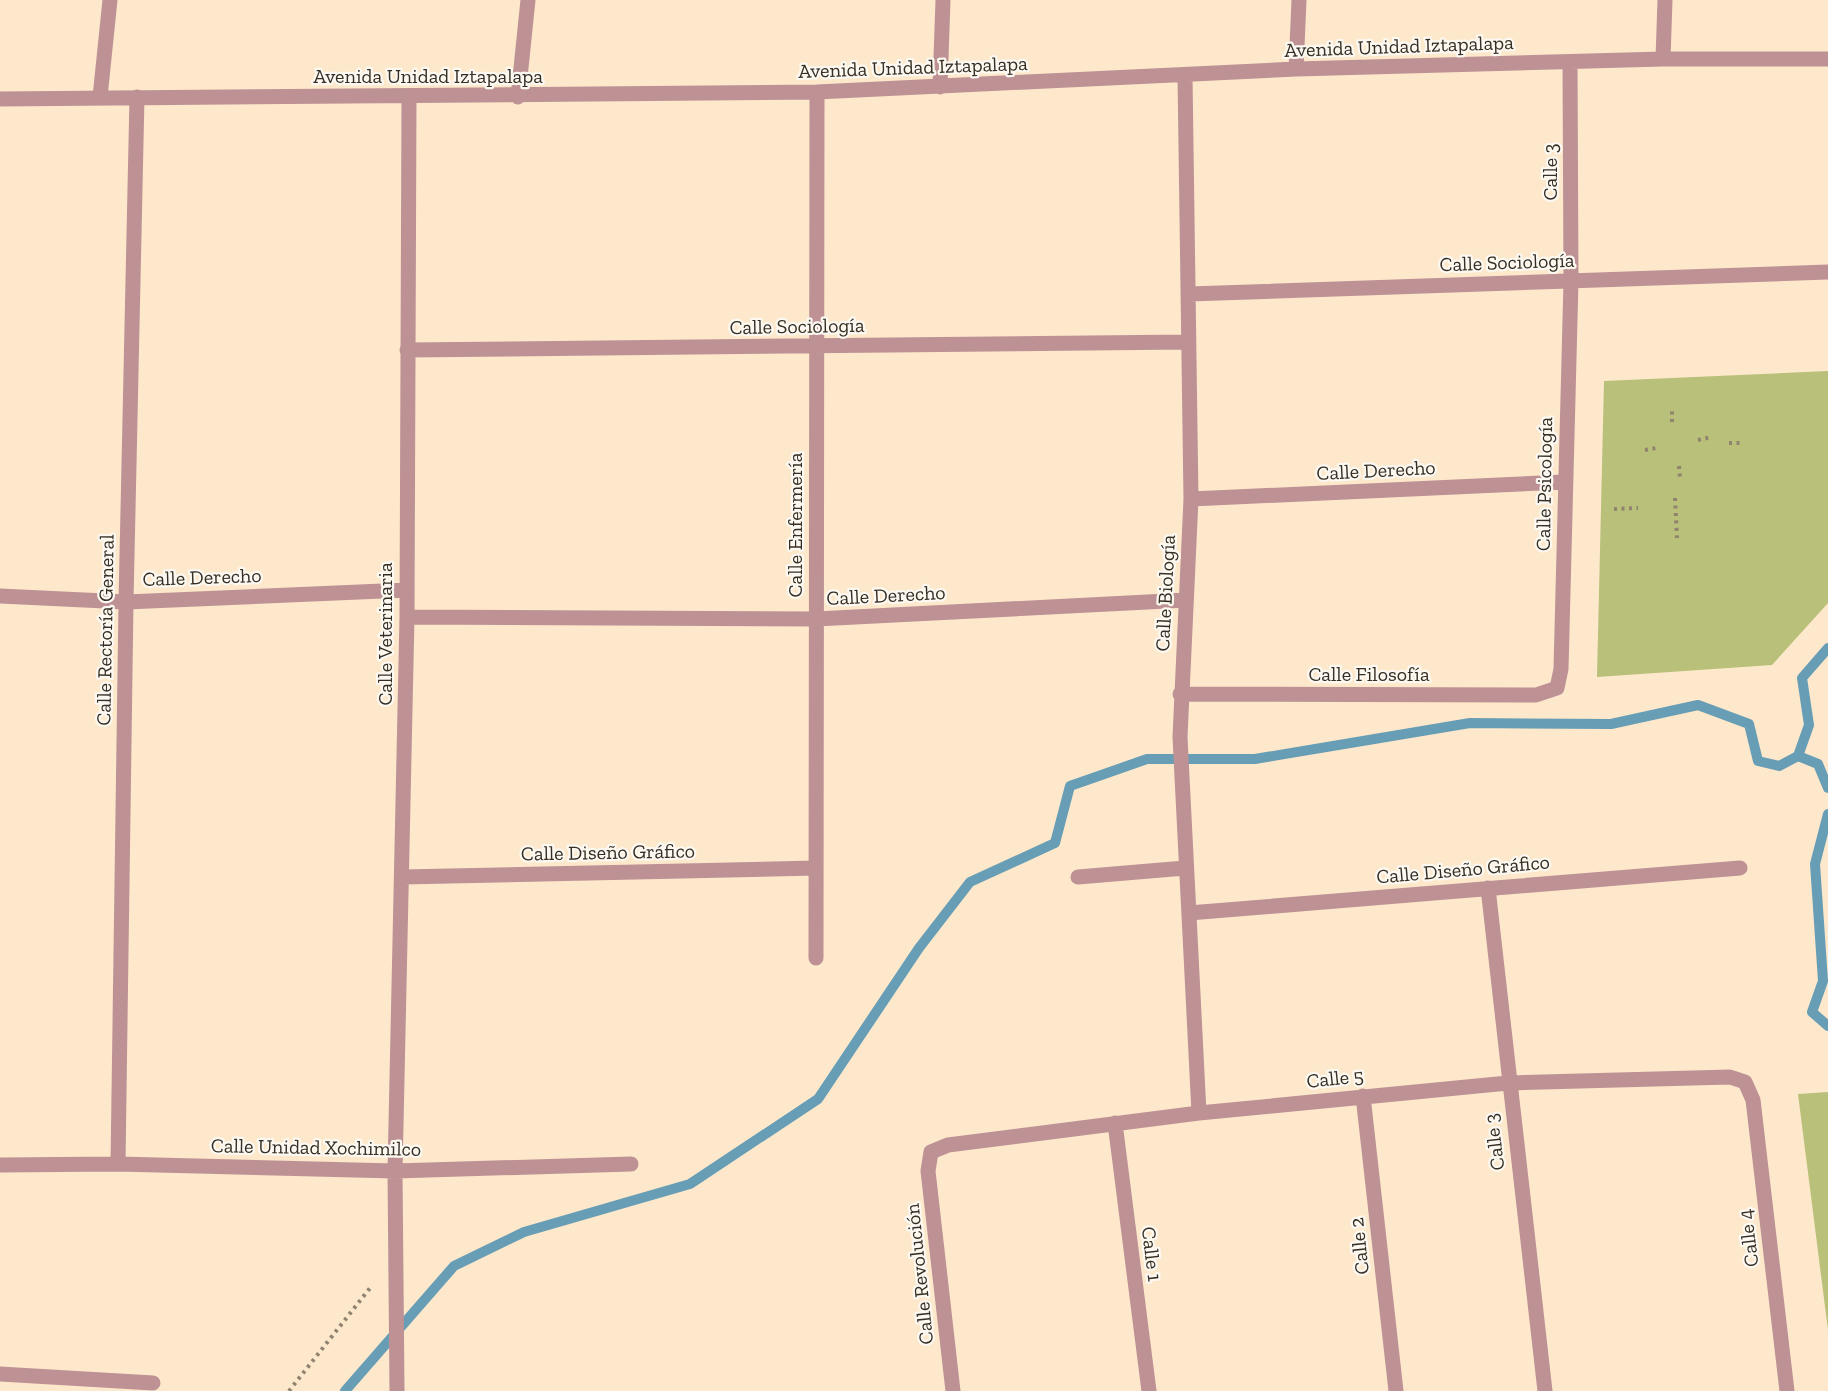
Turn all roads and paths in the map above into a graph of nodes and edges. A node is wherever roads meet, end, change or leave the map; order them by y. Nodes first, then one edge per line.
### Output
1 (110, 0) edge
2 (528, 0) edge
3 (943, 0) edge
4 (1299, 0) edge
5 (1665, 0) edge
6 (1663, 59) junction
7 (1828, 59) edge
8 (1570, 62) junction
9 (1296, 69) junction
10 (1185, 76) junction
11 (940, 87) junction
12 (817, 92) junction
13 (100, 97) junction
14 (137, 97) junction
15 (409, 97) junction
16 (518, 97) junction
17 (0, 99) edge
18 (1828, 272) edge
19 (1571, 280) junction
20 (1189, 294) junction
21 (1187, 342) junction
22 (816, 347) junction
23 (407, 350) junction
24 (1672, 411) dead end
25 (1672, 422) dead end
26 (1712, 438) dead end
27 (1698, 440) dead end
28 (1729, 443) dead end
29 (1743, 443) dead end
30 (1656, 448) dead end
31 (1645, 450) dead end
32 (1678, 466) dead end
33 (1680, 478) dead end
34 (1564, 482) junction
35 (1675, 498) dead end
36 (1191, 499) junction
37 (1638, 508) dead end
38 (1614, 509) dead end
39 (1677, 538) dead end
40 (406, 590) junction
41 (0, 596) edge
42 (1186, 600) junction
43 (126, 602) junction
44 (407, 617) junction
45 (816, 619) junction
46 (1557, 688) joint
47 (1180, 694) junction
48 (816, 868) junction
49 (1185, 868) junction
50 (1740, 868) dead end
51 (402, 877) junction
52 (1078, 877) dead end
53 (1488, 888) junction
54 (1189, 913) junction
55 (816, 958) dead end
56 (1745, 1082) joint
57 (1508, 1083) junction
58 (1363, 1096) junction
59 (1200, 1113) junction
60 (1114, 1123) junction
61 (931, 1152) joint
62 (118, 1164) junction
63 (631, 1164) dead end
64 (0, 1165) edge
65 (395, 1171) junction
66 (396, 1256) junction
67 (0, 1374) edge
68 (153, 1383) dead end
69 (289, 1391) edge
70 (397, 1391) edge
71 (953, 1391) edge
72 (1149, 1391) edge
73 (1396, 1391) edge
74 (1545, 1391) edge
75 (1787, 1391) edge

1 - 13 street
2 - 16 street
3 - 11 street
4 - 9 street
5 - 6 street
6 - 7 street, Avenida Unidad Iztapalapa
6 - 8 street, Avenida Unidad Iztapalapa
8 - 9 street, Avenida Unidad Iztapalapa
8 - 19 street, Calle 3
9 - 10 street, Avenida Unidad Iztapalapa
10 - 11 street, Avenida Unidad Iztapalapa
10 - 20 street, Calle Biología
11 - 12 street, Avenida Unidad Iztapalapa
12 - 16 street, Avenida Unidad Iztapalapa
12 - 22 street, Calle Enfermería
13 - 14 street, Avenida Unidad Iztapalapa
13 - 17 street, Avenida Unidad Iztapalapa
14 - 15 street, Avenida Unidad Iztapalapa
14 - 43 street, Calle Rectoría General
15 - 16 street, Avenida Unidad Iztapalapa
15 - 23 street, Calle Veterinaria
18 - 19 street, Calle Sociología
19 - 20 street, Calle Sociología
19 - 34 street, Calle Psicología
20 - 21 street, Calle Biología
21 - 22 street, Calle Sociología
21 - 36 street, Calle Biología
22 - 23 street, Calle Sociología
22 - 45 street, Calle Enfermería
23 - 40 street, Calle Veterinaria
24 - 25 path
26 - 27 path
28 - 29 path
30 - 31 path
32 - 33 path
34 - 36 street, Calle Derecho
34 - 46 street, Calle Psicología
35 - 39 path
36 - 42 street, Calle Biología
37 - 38 path
40 - 43 street, Calle Derecho
40 - 44 street, Calle Veterinaria
41 - 43 street, Calle Derecho
42 - 45 street, Calle Derecho
42 - 47 street, Calle Biología
43 - 62 street, Calle Rectoría General
44 - 45 street, Calle Derecho
44 - 51 street, Calle Veterinaria
45 - 48 street, Calle Enfermería
46 - 47 street, Calle Filosofía
47 - 49 street, Calle Biología
48 - 51 street, Calle Diseño Gráfico
48 - 55 street, Calle Enfermería
49 - 52 street
49 - 54 street, Calle Biología
50 - 53 street, Calle Diseño Gráfico
51 - 65 street, Calle Veterinaria
53 - 54 street, Calle Diseño Gráfico
53 - 57 street, Calle 3
54 - 59 street, Calle Biología
56 - 57 street, Calle 5
56 - 75 street, Calle 4
57 - 58 street, Calle 5
57 - 74 street, Calle 3
58 - 59 street, Calle 5
58 - 73 street, Calle 2
59 - 60 street, Calle 5
60 - 61 street, Calle 5
60 - 72 street, Calle 1
61 - 71 street, Calle Revolución
62 - 64 street, Calle Unidad Xochimilco
62 - 65 street, Calle Unidad Xochimilco
63 - 65 street, Calle Unidad Xochimilco
65 - 66 street, Calle Veterinaria
66 - 69 path
66 - 70 street, Calle Veterinaria
67 - 68 street

